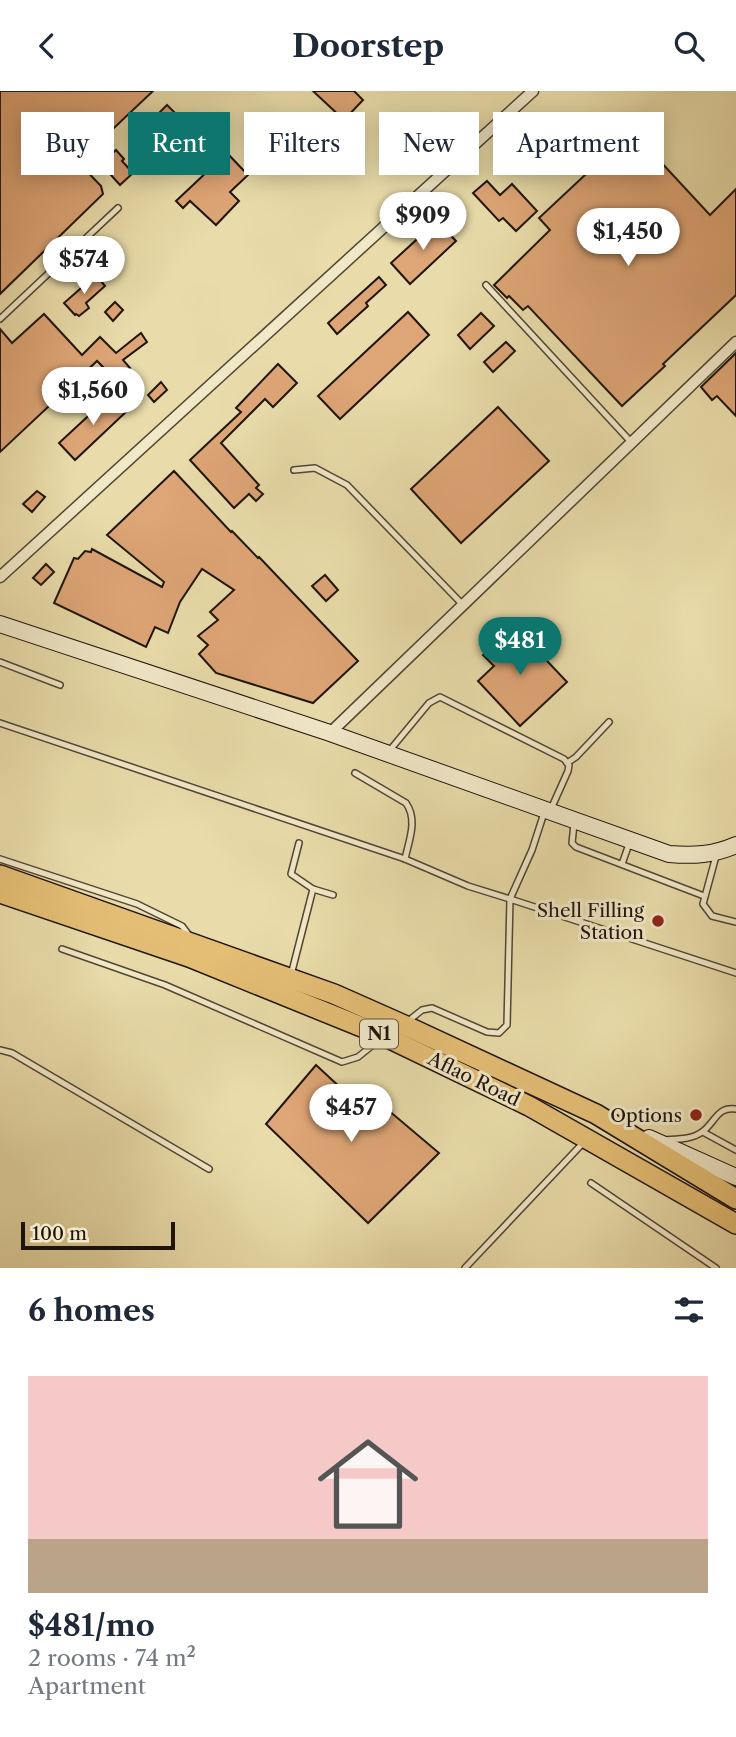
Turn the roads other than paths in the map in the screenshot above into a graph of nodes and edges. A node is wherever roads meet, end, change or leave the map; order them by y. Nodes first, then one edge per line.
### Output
1 (533, 91) edge
2 (118, 208) dead end
3 (486, 285) dead end
4 (0, 319) edge
5 (736, 342) edge
6 (631, 443) junction
7 (294, 470) dead end
8 (0, 577) edge
9 (463, 605) junction
10 (0, 624) edge
11 (0, 662) edge
12 (60, 685) dead end
13 (609, 722) dead end
14 (0, 723) edge
15 (330, 733) junction
16 (387, 754) junction
17 (567, 763) junction
18 (355, 773) dead end
19 (547, 811) junction
20 (575, 821) junction
21 (630, 841) junction
22 (299, 843) dead end
23 (736, 845) edge
24 (717, 853) junction
25 (0, 859) edge
26 (405, 859) junction
27 (622, 864) junction
28 (0, 875) edge
29 (313, 888) junction
30 (0, 893) edge
31 (333, 895) dead end
32 (704, 896) junction
33 (510, 899) junction
34 (736, 922) edge
35 (194, 943) junction
36 (62, 949) dead end
37 (736, 973) edge
38 (290, 978) junction
39 (404, 1025) junction
40 (384, 1035) junction
41 (0, 1049) edge
42 (736, 1109) edge
43 (596, 1114) junction
44 (703, 1132) junction
45 (588, 1138) junction
46 (654, 1140) junction
47 (736, 1150) edge
48 (209, 1169) dead end
49 (736, 1177) edge
50 (591, 1183) dead end
51 (736, 1199) edge
52 (736, 1224) edge
53 (466, 1268) edge
54 (716, 1268) edge

1 - 8 street
2 - 4 lane
3 - 6 lane
5 - 6 street
6 - 9 street
7 - 9 lane
9 - 15 street
10 - 15 street
11 - 12 lane
13 - 17 lane
14 - 26 lane
15 - 16 street
16 - 17 lane
16 - 19 street
17 - 19 lane
18 - 26 lane
19 - 20 street
19 - 33 lane
20 - 21 street
20 - 27 lane
21 - 24 street
21 - 27 lane
22 - 29 lane
23 - 24 street
24 - 32 lane
25 - 35 lane
26 - 33 lane
27 - 32 lane
28 - 35 highway, Aflao Road / N1
29 - 31 lane
29 - 38 lane
30 - 40 highway, Aflao Road / N1
32 - 34 lane
33 - 37 lane
33 - 39 lane
35 - 38 highway, Aflao Road / N1
36 - 40 lane
38 - 39 highway, Aflao Road / N1
39 - 43 highway, Aflao Road / N1
40 - 45 highway, Aflao Road / N1
41 - 48 lane
42 - 44 lane
43 - 46 street, Aflao Road / N1
43 - 51 highway, Aflao Road / N1
44 - 46 lane
44 - 47 lane
45 - 52 highway, Aflao Road / N1
45 - 53 lane
46 - 49 street, Aflao Road / N1
50 - 54 lane

